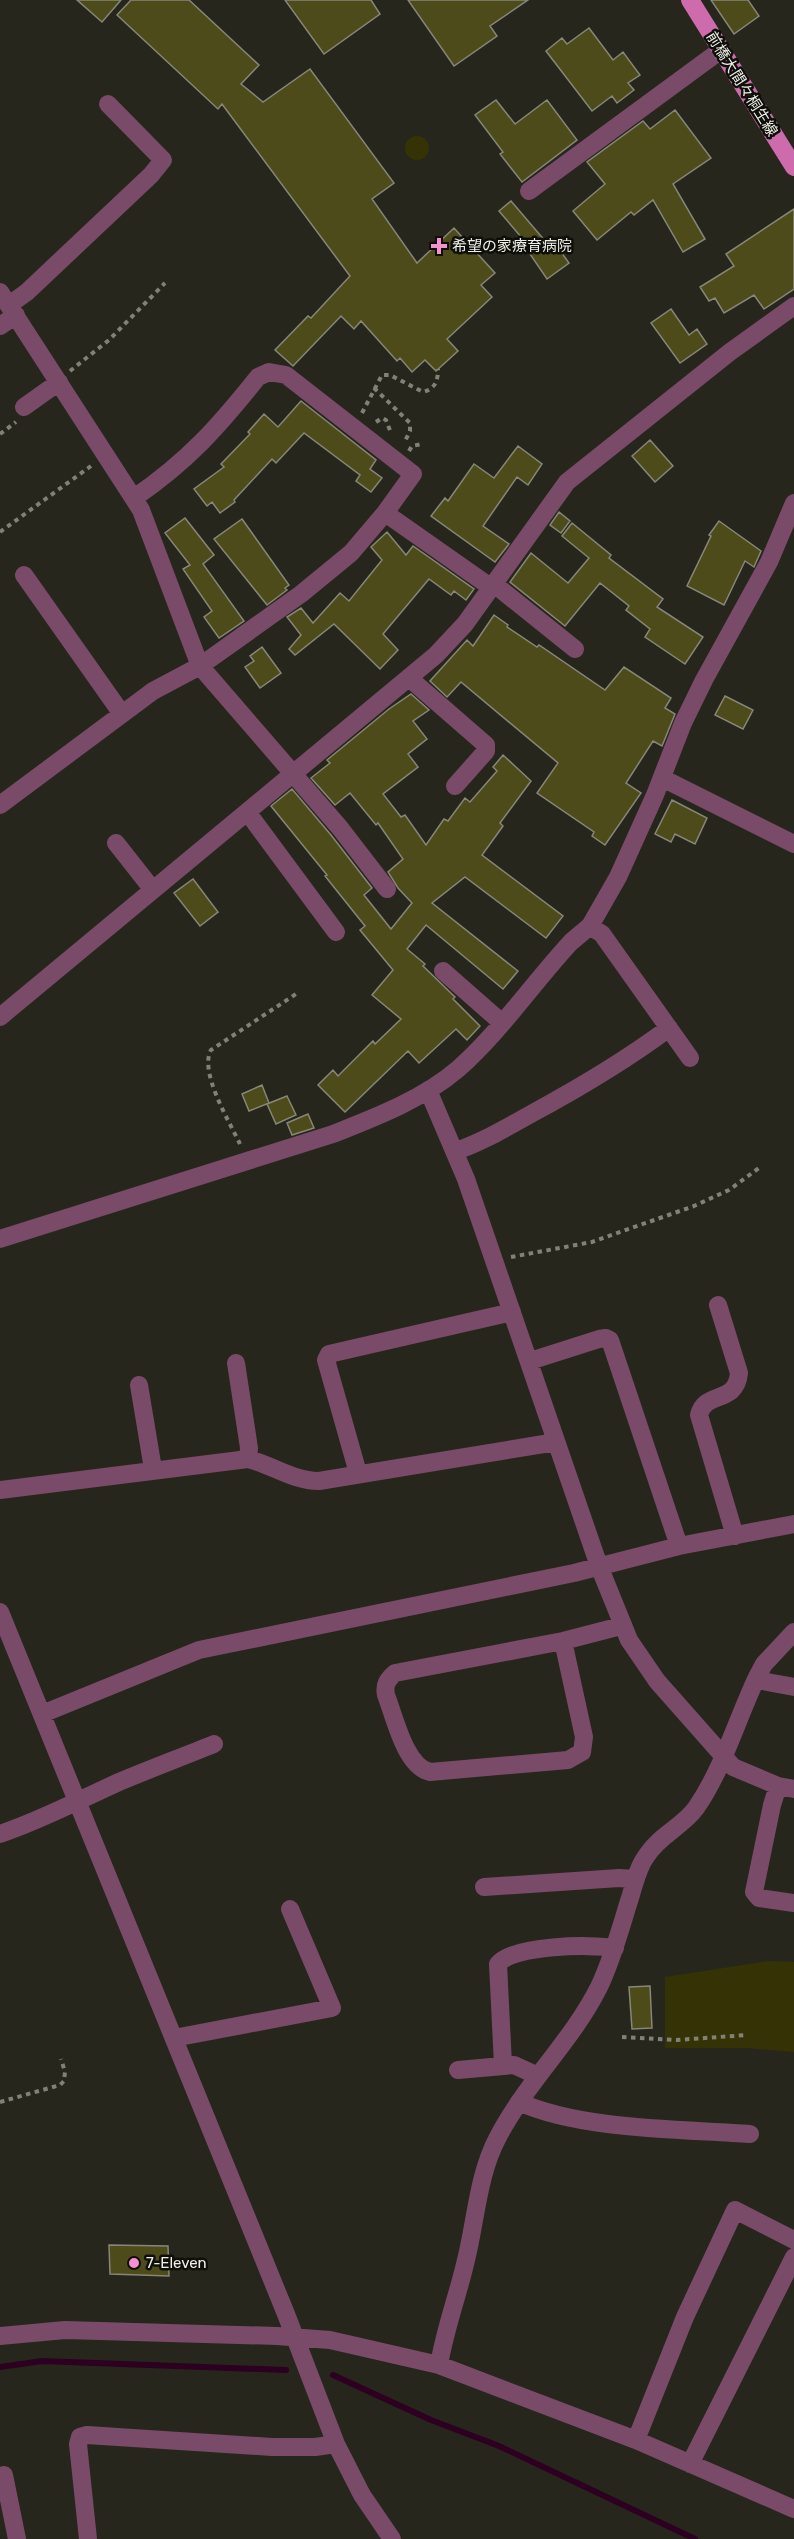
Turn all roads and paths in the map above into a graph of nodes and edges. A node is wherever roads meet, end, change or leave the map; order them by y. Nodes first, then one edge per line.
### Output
1 (690, 0) edge
2 (721, 51) junction
3 (108, 104) dead end
4 (794, 167) edge
5 (529, 191) dead end
6 (165, 283) dead end
7 (8, 304) edge
8 (794, 306) edge
9 (0, 326) edge
10 (438, 369) dead end
11 (59, 382) junction
12 (374, 388) junction
13 (24, 407) dead end
14 (364, 421) dead end
15 (372, 424) dead end
16 (393, 440) dead end
17 (401, 447) dead end
18 (107, 454) junction
19 (134, 498) junction
20 (794, 503) edge
21 (385, 513) junction
22 (0, 532) edge
23 (24, 575) dead end
24 (493, 586) junction
25 (575, 649) dead end
26 (200, 666) junction
27 (409, 678) junction
28 (122, 714) junction
29 (293, 775) junction
30 (662, 778) junction
31 (455, 786) dead end
32 (0, 805) edge
33 (248, 813) junction
34 (116, 843) dead end
35 (794, 844) edge
36 (387, 889) dead end
37 (153, 890) junction
38 (590, 926) junction
39 (336, 932) dead end
40 (443, 970) dead end
41 (296, 994) dead end
42 (0, 1017) edge
43 (501, 1022) junction
44 (669, 1028) junction
45 (690, 1058) dead end
46 (428, 1090) junction
47 (456, 1152) junction
48 (247, 1161) junction
49 (759, 1168) dead end
50 (0, 1239) edge
51 (495, 1260) junction
52 (718, 1305) dead end
53 (512, 1312) junction
54 (530, 1361) junction
55 (236, 1363) dead end
56 (139, 1385) dead end
57 (556, 1442) junction
58 (248, 1458) junction
59 (153, 1469) junction
60 (358, 1473) junction
61 (0, 1490) edge
62 (794, 1524) edge
63 (735, 1536) junction
64 (679, 1546) junction
65 (599, 1566) junction
66 (0, 1612) edge
67 (621, 1626) junction
68 (794, 1632) edge
69 (563, 1641) junction
70 (756, 1677) junction
71 (794, 1687) edge
72 (42, 1714) junction
73 (214, 1744) dead end
74 (722, 1756) junction
75 (786, 1787) edge
76 (78, 1802) junction
77 (0, 1833) edge
78 (636, 1879) junction
79 (484, 1887) dead end
80 (794, 1903) edge
81 (290, 1909) dead end
82 (615, 1948) junction
83 (747, 2035) dead end
84 (622, 2037) dead end
85 (174, 2038) junction
86 (61, 2059) dead end
87 (503, 2065) junction
88 (458, 2070) dead end
89 (538, 2076) junction
90 (0, 2102) edge
91 (519, 2102) junction
92 (750, 2134) dead end
93 (794, 2240) edge
94 (794, 2257) edge
95 (0, 2336) edge
96 (296, 2338) junction
97 (439, 2365) junction
98 (636, 2440) junction
99 (336, 2444) junction
100 (690, 2463) junction
101 (4, 2475) dead end
102 (794, 2507) edge
103 (17, 2539) edge
104 (88, 2539) edge
105 (392, 2539) edge

1 - 2 main road, 前橋大間々桐生線
2 - 4 main road, 前橋大間々桐生線
2 - 5 street
3 - 7 street
6 - 11 path
7 - 9 street
7 - 11 street
8 - 24 street
10 - 12 path
11 - 13 street
11 - 18 street
12 - 14 path
12 - 17 path
15 - 16 path
18 - 19 street
18 - 22 path
19 - 21 street
19 - 26 street
20 - 30 street
21 - 24 street
21 - 26 street
23 - 28 street
24 - 25 street
24 - 27 street
26 - 28 street
26 - 29 street
27 - 29 street
27 - 31 street
28 - 32 street
29 - 33 street
29 - 36 street
30 - 35 street
30 - 38 street
33 - 37 street
33 - 39 street
34 - 37 street
37 - 42 street
38 - 43 street
38 - 44 street
40 - 43 street
41 - 48 path
43 - 46 street
44 - 45 street
44 - 47 street
46 - 47 street
46 - 48 street
47 - 51 street
48 - 50 street
49 - 51 path
51 - 53 street
52 - 63 street
53 - 54 street
53 - 60 street
54 - 57 street
54 - 64 street
55 - 58 street
56 - 59 street
57 - 60 street
57 - 65 street
58 - 59 street
58 - 60 street
59 - 61 street
62 - 63 street
63 - 64 street
64 - 65 street
65 - 67 street
65 - 72 street
66 - 72 street
67 - 69 street
67 - 74 street
68 - 70 street
69 - 69 street
70 - 71 street
70 - 74 street
72 - 76 street
73 - 76 street
74 - 75 street
74 - 78 street
75 - 80 street
76 - 77 street
76 - 85 street
78 - 79 street
78 - 82 street
81 - 85 street
82 - 87 street
82 - 89 street
83 - 84 path
85 - 96 street
86 - 90 path
87 - 88 street
87 - 89 street
89 - 91 street
91 - 92 street
91 - 97 street
93 - 98 street
94 - 100 street
95 - 96 street
96 - 97 street
96 - 99 street
97 - 98 street
98 - 100 street
99 - 104 street
99 - 105 street
100 - 102 street
101 - 103 street

